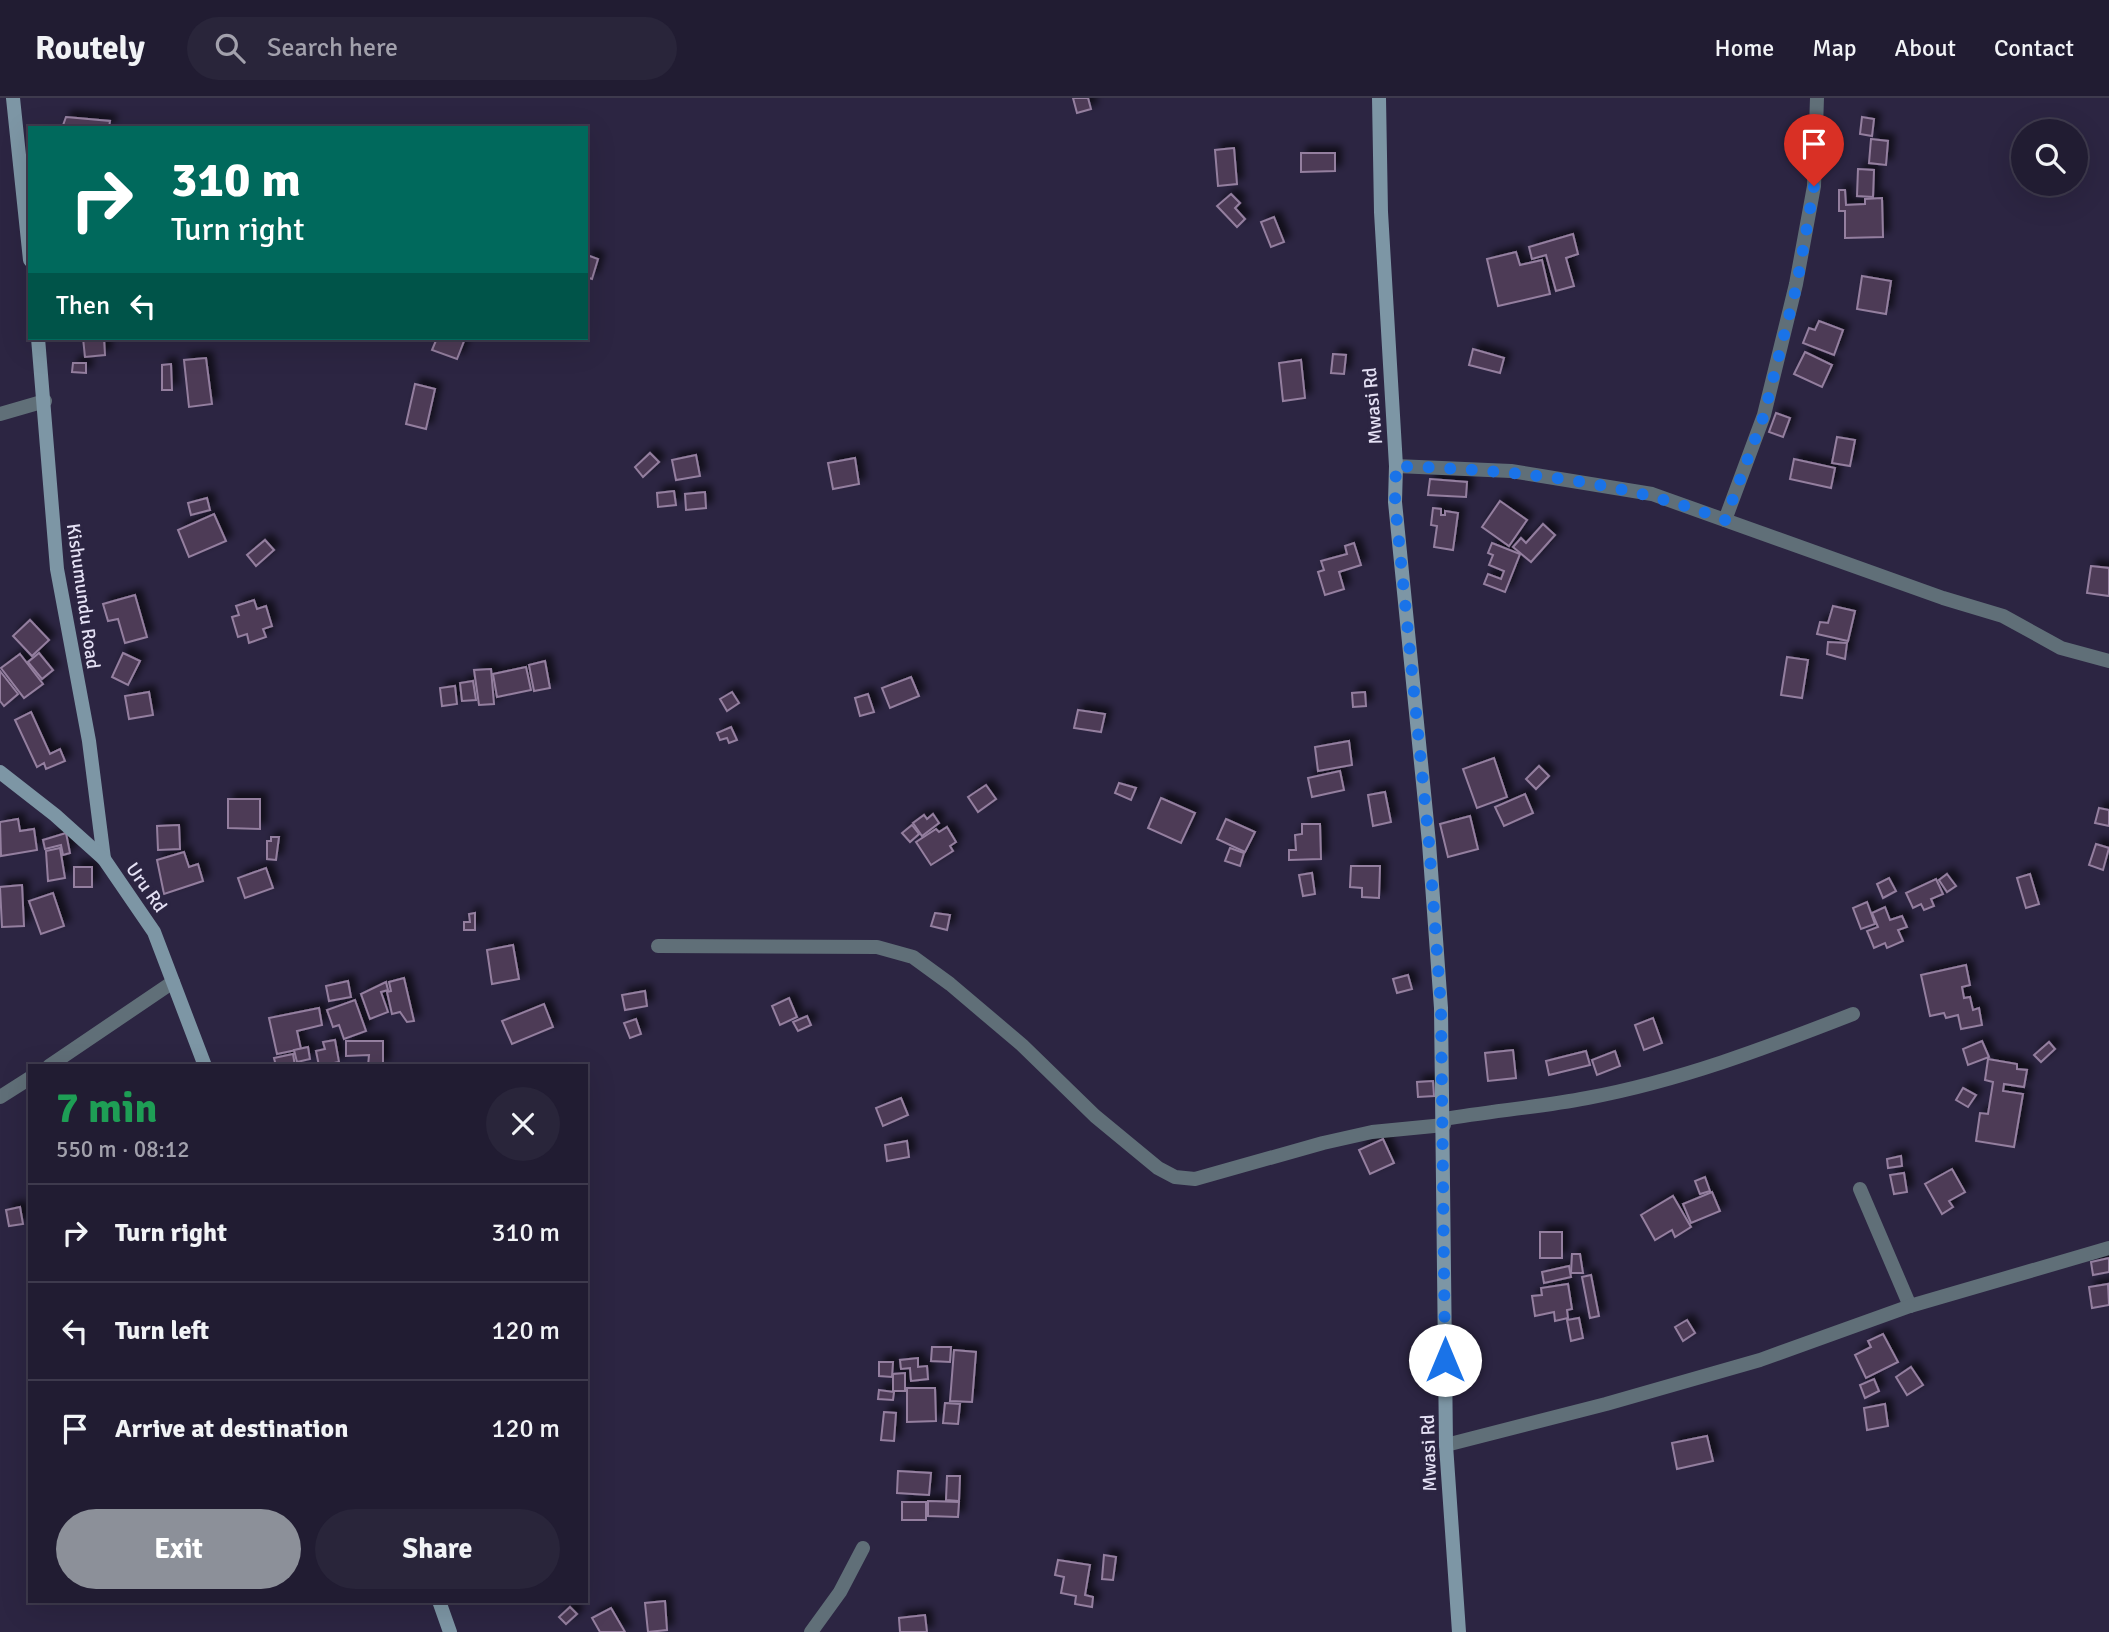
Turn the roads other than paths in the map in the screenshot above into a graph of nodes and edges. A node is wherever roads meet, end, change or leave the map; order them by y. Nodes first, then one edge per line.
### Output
1 (13, 98) edge
2 (1379, 98) edge
3 (1817, 98) edge
4 (28, 241) edge
5 (38, 340) edge
6 (45, 401) junction
7 (0, 414) edge
8 (1396, 466) junction
9 (1725, 520) junction
10 (2109, 661) edge
11 (0, 772) edge
12 (104, 859) junction
13 (658, 946) dead end
14 (173, 982) junction
15 (1853, 1014) dead end
16 (52, 1064) edge
17 (204, 1064) edge
18 (28, 1080) edge
19 (0, 1097) edge
20 (1444, 1122) junction
21 (1860, 1189) dead end
22 (2109, 1248) edge
23 (1910, 1306) junction
24 (1446, 1446) junction
25 (863, 1548) dead end
26 (440, 1603) edge
27 (450, 1632) edge
28 (811, 1632) edge
29 (1459, 1632) edge

1 - 4 street
2 - 8 street, Mwasi Rd
3 - 9 street
5 - 6 street, Kishumundu Road
6 - 7 street
6 - 12 street, Kishumundu Road
8 - 9 street
8 - 20 street, Mwasi Rd
9 - 10 street
11 - 12 street, Uru Rd
12 - 14 street, Uru Rd
13 - 20 street
14 - 16 street
14 - 17 street, Uru Rd
15 - 20 street
18 - 19 street
20 - 24 street, Mwasi Rd
21 - 23 street
22 - 23 street
23 - 24 street
24 - 29 street, Mwasi Rd
25 - 28 street
26 - 27 street

